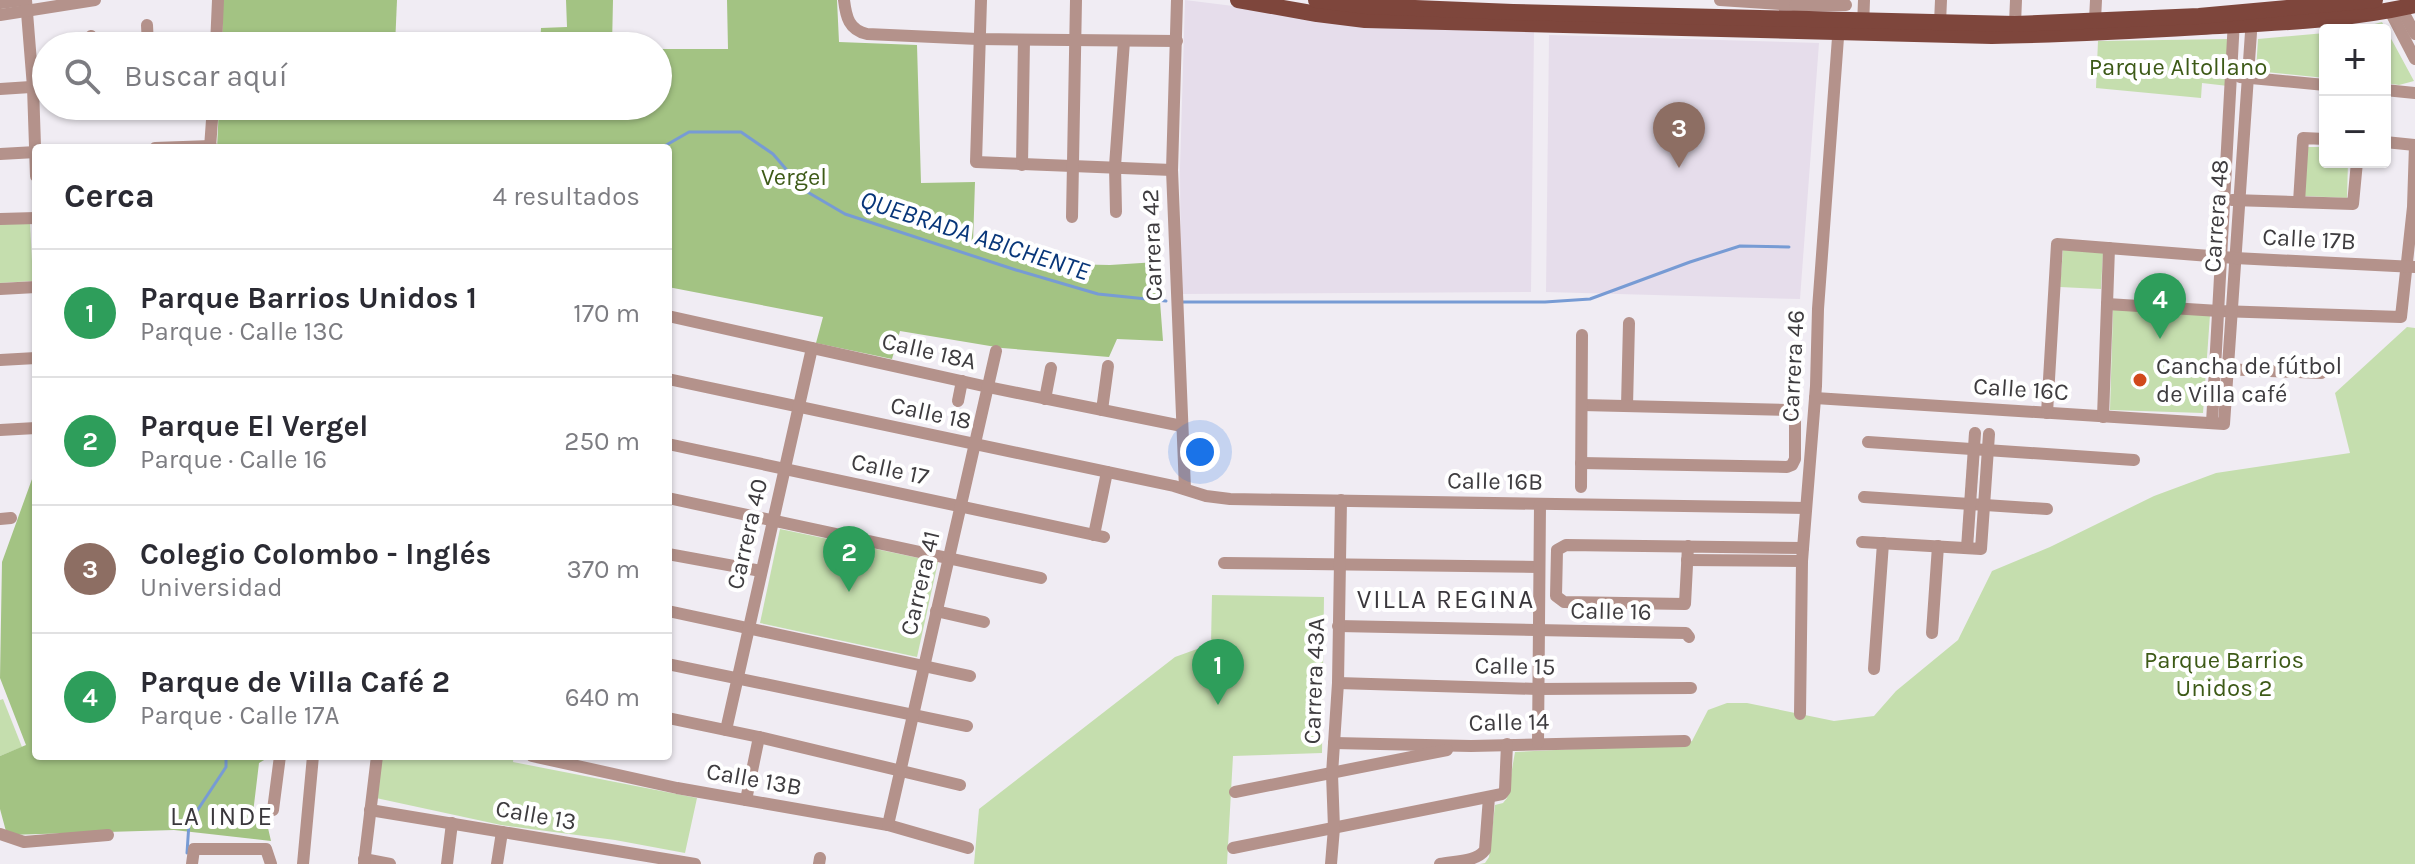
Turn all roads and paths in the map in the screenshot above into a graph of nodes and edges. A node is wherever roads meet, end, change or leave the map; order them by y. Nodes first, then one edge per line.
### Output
1 (95, 0) edge
2 (218, 0) edge
3 (844, 0) edge
4 (981, 0) edge
5 (1076, 0) edge
6 (1177, 0) edge
7 (1238, 0) edge
8 (1720, 0) edge
9 (1740, 0) edge
10 (1864, 0) edge
11 (1941, 0) edge
12 (2016, 0) edge
13 (2096, 0) edge
14 (2375, 0) edge
15 (1325, 1) edge
16 (1795, 2) edge
17 (0, 3) edge
18 (25, 4) edge
19 (1846, 5) dead end
20 (1555, 7) edge
21 (1670, 7) edge
22 (2402, 8) edge
23 (1766, 10) junction
24 (0, 15) edge
25 (2252, 18) junction
26 (2095, 20) junction
27 (2234, 20) junction
28 (1940, 23) junction
29 (2015, 24) junction
30 (147, 25) dead end
31 (1838, 27) junction
32 (1863, 28) junction
33 (147, 32) edge
34 (217, 32) edge
35 (2415, 34) edge
36 (978, 39) junction
37 (1024, 40) junction
38 (1075, 40) junction
39 (1124, 41) junction
40 (1177, 41) junction
41 (32, 46) edge
42 (2415, 59) edge
43 (2232, 76) junction
44 (2248, 77) junction
45 (2319, 84) edge
46 (32, 87) edge
47 (0, 89) edge
48 (2391, 91) edge
49 (2415, 93) edge
50 (37, 120) edge
51 (212, 120) edge
52 (2319, 139) edge
53 (2391, 143) edge
54 (36, 144) edge
55 (210, 144) edge
56 (2415, 145) edge
57 (32, 152) edge
58 (0, 154) edge
59 (1022, 165) junction
60 (1115, 166) junction
61 (1072, 167) junction
62 (2356, 168) edge
63 (1172, 170) junction
64 (2225, 199) junction
65 (2239, 200) junction
66 (2299, 202) junction
67 (2414, 207) edge
68 (1116, 212) dead end
69 (1072, 217) dead end
70 (32, 218) edge
71 (0, 219) edge
72 (2109, 248) junction
73 (2222, 257) junction
74 (2235, 258) junction
75 (2412, 266) edge
76 (32, 287) edge
77 (0, 289) edge
78 (2107, 304) junction
79 (2225, 311) junction
80 (672, 317) edge
81 (1629, 323) dead end
82 (1582, 335) dead end
83 (812, 348) junction
84 (996, 351) dead end
85 (32, 358) edge
86 (0, 360) edge
87 (1108, 366) dead end
88 (1051, 368) dead end
89 (2221, 369) junction
90 (2321, 373) dead end
91 (672, 380) edge
92 (962, 381) junction
93 (988, 387) junction
94 (1815, 398) junction
95 (1045, 399) junction
96 (958, 401) dead end
97 (1582, 405) junction
98 (1627, 406) junction
99 (798, 408) junction
100 (1102, 410) junction
101 (2047, 413) junction
102 (2103, 417) junction
103 (2218, 423) joint
104 (1182, 426) junction
105 (32, 428) edge
106 (0, 430) edge
107 (1975, 433) dead end
108 (1989, 434) dead end
109 (1868, 442) dead end
110 (975, 444) junction
111 (672, 445) edge
112 (1974, 449) junction
113 (1988, 450) junction
114 (2134, 460) dead end
115 (1581, 463) junction
116 (785, 469) junction
117 (1107, 472) junction
118 (1581, 487) dead end
119 (1185, 489) junction
120 (1864, 497) dead end
121 (672, 499) edge
122 (1341, 500) junction
123 (1540, 504) junction
124 (1978, 505) junction
125 (960, 506) junction
126 (1806, 508) junction
127 (2047, 509) dead end
128 (773, 521) junction
129 (1862, 542) dead end
130 (1883, 543) junction
131 (1938, 546) junction
132 (1687, 553) junction
133 (672, 555) edge
134 (1802, 555) junction
135 (949, 558) junction
136 (1224, 563) dead end
137 (1340, 563) junction
138 (1539, 567) junction
139 (761, 571) junction
140 (1041, 578) dead end
141 (936, 611) junction
142 (672, 612) edge
143 (984, 622) dead end
144 (1338, 626) junction
145 (749, 629) junction
146 (1538, 632) junction
147 (1932, 633) dead end
148 (1689, 637) dead end
149 (672, 665) edge
150 (924, 666) junction
151 (1874, 669) dead end
152 (970, 676) dead end
153 (737, 678) junction
154 (1338, 683) junction
155 (1691, 688) dead end
156 (1538, 689) junction
157 (1800, 714) dead end
158 (913, 715) junction
159 (672, 719) edge
160 (967, 726) dead end
161 (726, 730) junction
162 (759, 737) junction
163 (1685, 741) dead end
164 (1334, 743) junction
165 (1538, 743) junction
166 (1507, 744) junction
167 (1471, 746) junction
168 (279, 760) edge
169 (313, 760) edge
170 (376, 760) edge
171 (550, 760) edge
172 (900, 771) junction
173 (1332, 774) junction
174 (960, 785) dead end
175 (1235, 792) dead end
176 (1489, 797) junction
177 (746, 800) junction
178 (273, 810) dead end
179 (370, 810) junction
180 (452, 823) junction
181 (888, 825) junction
182 (1334, 828) junction
183 (1, 832) edge
184 (502, 832) junction
185 (108, 835) dead end
186 (968, 848) dead end
187 (1233, 848) dead end
188 (638, 859) edge
189 (364, 862) edge
190 (192, 864) edge
191 (271, 864) edge
192 (303, 864) edge
193 (390, 864) edge
194 (447, 864) edge
195 (497, 864) edge
196 (695, 864) edge
197 (1331, 864) edge
198 (1440, 864) edge

1 - 18 street
2 - 34 street
3 - 36 street
4 - 36 street
5 - 38 street
6 - 40 street, Carrera 42
7 - 31 main road
8 - 9 street
9 - 23 street
10 - 32 street
11 - 28 street
12 - 29 street
13 - 26 street
14 - 25 main road
15 - 20 main road
16 - 19 street
16 - 23 street
17 - 18 street
18 - 24 street
18 - 41 street
20 - 21 main road
21 - 23 main road
22 - 25 main road
22 - 35 street
22 - 42 street
23 - 31 main road
25 - 27 main road
25 - 44 street, Carrera 48
26 - 27 main road
26 - 29 main road
27 - 32 main road
27 - 43 street, Carrera 48
28 - 29 main road
28 - 32 main road
30 - 33 street
31 - 32 main road
31 - 94 street, Carrera 46
36 - 37 street
36 - 59 street
37 - 38 street
37 - 59 street
38 - 39 street
38 - 61 street
39 - 40 street
39 - 60 street
40 - 63 street, Carrera 42
43 - 44 street
43 - 64 street, Carrera 48
44 - 45 street
44 - 65 street, Carrera 48
46 - 47 street
48 - 49 street
50 - 54 street
51 - 55 street
52 - 66 street
53 - 56 street
56 - 67 street
57 - 58 street
59 - 61 street
60 - 61 street
60 - 63 street
60 - 68 street
61 - 69 street
62 - 66 street
63 - 104 street, Carrera 42
64 - 65 street
64 - 73 street, Carrera 48
65 - 66 street
65 - 74 street, Carrera 48
67 - 75 street
70 - 71 street
72 - 73 street, Calle 17B
72 - 78 street
72 - 101 street, Calle 17B
73 - 74 street, Calle 17B
73 - 79 street, Carrera 48
74 - 75 street, Calle 17B
74 - 79 street, Carrera 48
75 - 79 street
76 - 77 street
78 - 79 street
78 - 102 street
79 - 89 street, Carrera 48
80 - 83 street, Calle 18A
81 - 98 street
82 - 97 street
83 - 92 street, Calle 18A
83 - 99 street, Carrera 40
84 - 93 street, Carrera 41
85 - 86 street
87 - 100 street
88 - 95 street
89 - 90 street
89 - 103 street, Carrera 48
91 - 99 street, Calle 18
92 - 93 street, Calle 18A
92 - 96 street
93 - 95 street, Calle 18A
93 - 110 street, Carrera 41
94 - 101 street, Calle 16C
94 - 126 street, Carrera 46
95 - 100 street, Calle 18A
97 - 98 street
97 - 115 street
98 - 115 street
99 - 110 street, Calle 18
99 - 116 street, Carrera 40
100 - 104 street, Calle 18A
101 - 102 street, Calle 16C
102 - 103 street, Calle 16C
104 - 119 street, Carrera 42
105 - 106 street
107 - 112 street
108 - 113 street
109 - 112 street
110 - 117 street, Calle 18
110 - 125 street, Carrera 41
111 - 116 street, Calle 17
112 - 113 street
112 - 124 street
113 - 114 street
113 - 124 street
115 - 118 street
116 - 125 street, Calle 17
116 - 128 street, Carrera 40
117 - 119 street, Calle 18
117 - 125 street, Calle 17
119 - 122 street, Calle 16B
120 - 124 street
121 - 128 street
122 - 123 street, Calle 16B
122 - 137 street, Carrera 43A
123 - 126 street, Calle 16B
123 - 138 street
124 - 127 street
124 - 131 street
125 - 135 street, Carrera 41
126 - 134 street, Carrera 46
128 - 135 street
128 - 139 street, Carrera 40
129 - 130 street
130 - 131 street
130 - 151 street
131 - 147 street
132 - 132 street
132 - 134 street
133 - 139 street
134 - 157 street, Carrera 46
135 - 140 street
135 - 141 street, Carrera 41
136 - 137 street
137 - 138 street
137 - 144 street, Carrera 43A
138 - 146 street
139 - 145 street, Carrera 40
141 - 143 street
141 - 150 street, Carrera 41
142 - 145 street
144 - 146 street, Calle 16
144 - 154 street, Carrera 43A
145 - 150 street
145 - 153 street, Carrera 40
146 - 148 street, Calle 16
146 - 156 street
149 - 153 street
150 - 152 street
150 - 158 street, Carrera 41
153 - 158 street
153 - 161 street, Carrera 40
154 - 156 street, Calle 15
154 - 164 street, Carrera 43A
155 - 156 street, Calle 15
156 - 165 street
158 - 160 street
158 - 172 street, Carrera 41
159 - 161 street
161 - 162 street
162 - 172 street
162 - 177 street
163 - 165 street, Calle 14
164 - 167 street, Calle 14
164 - 173 street, Carrera 43A
165 - 166 street, Calle 14
166 - 167 street, Calle 14
166 - 176 street
167 - 173 street
168 - 178 street
169 - 192 street
170 - 179 street
171 - 177 street, Calle 13B
172 - 174 street
172 - 181 street, Carrera 41
173 - 175 street
173 - 182 street, Carrera 43A
176 - 182 street
176 - 198 street
177 - 181 street, Calle 13B
179 - 180 street, Calle 13
179 - 189 street
180 - 184 street, Calle 13
180 - 194 street
181 - 186 street, Calle 13B
182 - 187 street
182 - 197 street, Carrera 43A
183 - 185 street
184 - 188 street, Calle 13
184 - 195 street
188 - 196 street, Calle 13
189 - 193 street
190 - 191 street

